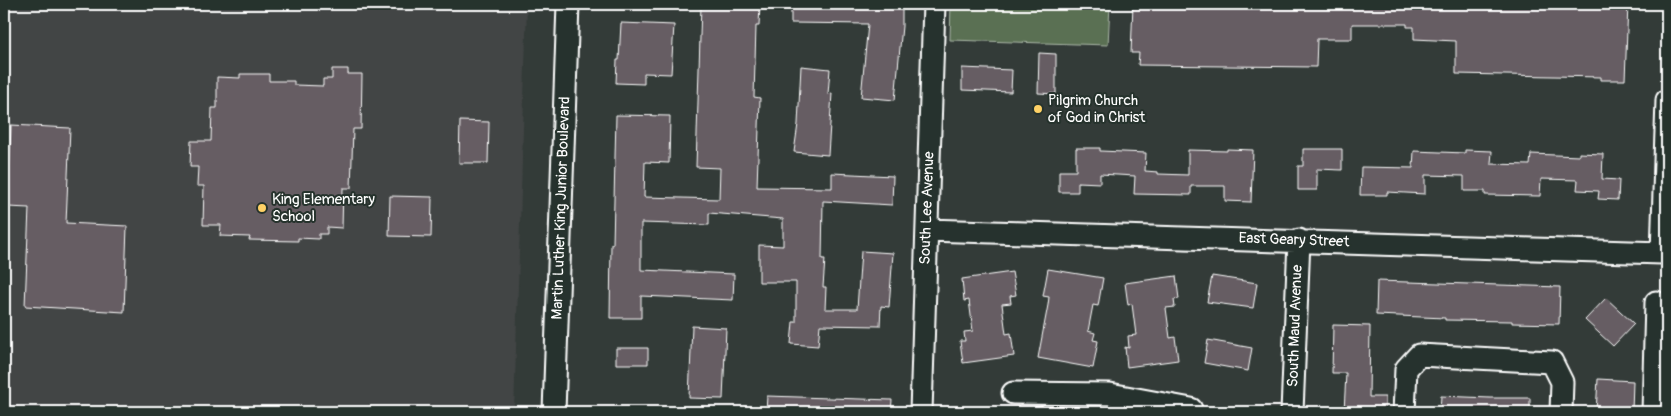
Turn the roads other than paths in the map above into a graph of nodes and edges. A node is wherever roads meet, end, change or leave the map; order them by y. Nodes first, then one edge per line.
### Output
1 (568, 4) edge
2 (934, 4) edge
3 (1667, 100) edge
4 (926, 230) junction
5 (1298, 240) junction
6 (1656, 302) dead end
7 (1014, 393) dead end
8 (1110, 403) edge
9 (554, 412) edge
10 (920, 412) edge
11 (1190, 412) edge
12 (1292, 412) edge
13 (1404, 412) edge
14 (1561, 412) edge
15 (1653, 412) edge

1 - 9 street, Martin Luther King Junior Boulevard
2 - 4 street, South Lee Avenue
3 - 5 street, East Geary Street
4 - 5 street, East Geary Street
4 - 10 street, South Lee Avenue
5 - 12 street, South Maud Avenue
6 - 15 street
7 - 8 street
8 - 11 street
13 - 14 street

